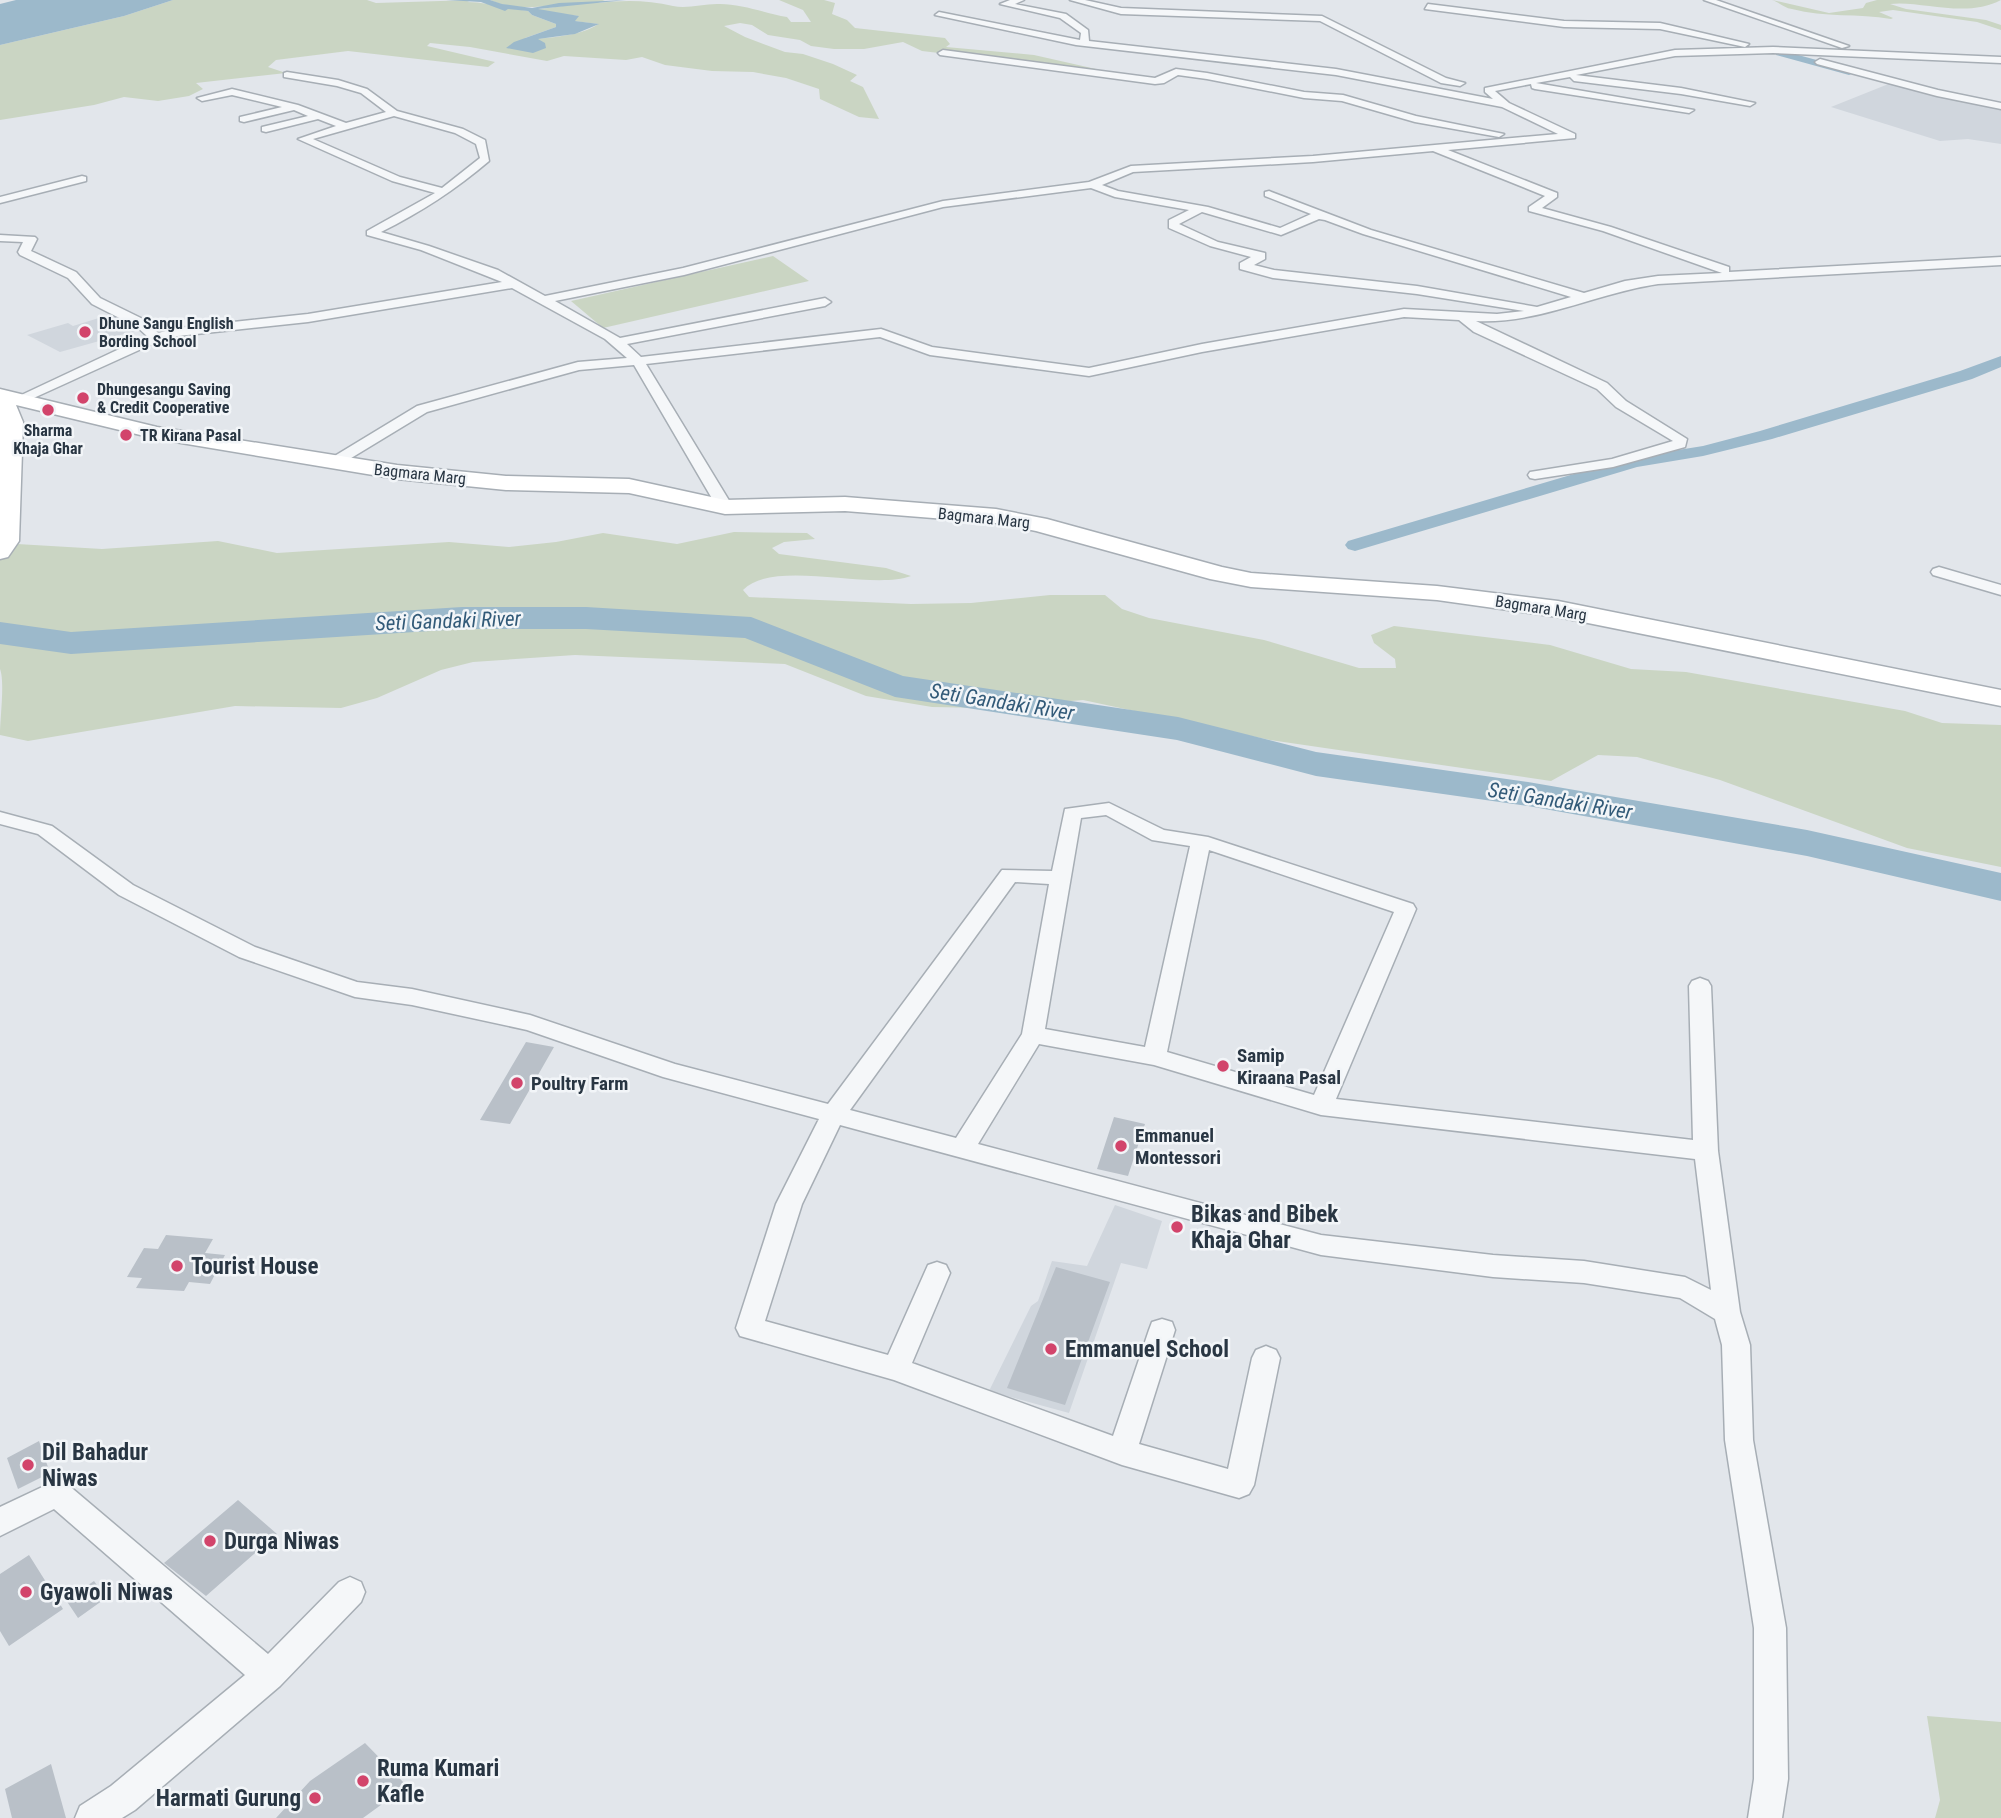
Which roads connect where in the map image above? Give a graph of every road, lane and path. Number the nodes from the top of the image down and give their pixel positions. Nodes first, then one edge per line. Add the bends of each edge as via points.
1 (1020, 0) edge
2 (1074, 0) edge
3 (1708, 0) edge
4 (1428, 7) dead end
5 (939, 15) dead end
6 (1084, 43) junction
7 (1777, 50) junction
8 (943, 53) dead end
9 (1881, 57) junction
10 (2001, 60) edge
11 (287, 75) dead end
12 (1562, 76) junction
13 (228, 81) dead end
14 (1520, 83) junction
15 (1500, 87) junction
16 (232, 92) junction
17 (202, 98) dead end
18 (260, 99) junction
19 (1750, 103) dead end
20 (1506, 104) junction
21 (234, 106) dead end
22 (2001, 106) edge
23 (295, 107) junction
24 (1689, 110) dead end
25 (394, 113) junction
26 (319, 116) junction
27 (244, 119) dead end
28 (344, 126) junction
29 (266, 129) dead end
30 (1515, 138) junction
31 (1434, 148) junction
32 (82, 179) dead end
33 (1092, 185) junction
34 (444, 192) junction
35 (1269, 194) dead end
36 (0, 200) edge
37 (1200, 209) junction
38 (1329, 218) junction
39 (0, 239) edge
40 (2001, 261) edge
41 (1740, 276) junction
42 (514, 284) junction
43 (1587, 298) junction
44 (543, 299) junction
45 (825, 302) dead end
46 (1539, 311) junction
47 (1464, 318) junction
48 (154, 338) junction
49 (617, 342) junction
50 (638, 361) junction
51 (8, 396) edge
52 (6, 424) edge
53 (333, 463) junction
54 (4, 466) edge
55 (1535, 475) dead end
56 (725, 507) junction
57 (0, 552) edge
58 (1939, 572) dead end
59 (2001, 590) edge
60 (2001, 698) edge
61 (0, 818) edge
62 (1201, 841) junction
63 (1060, 878) junction
64 (1700, 986) dead end
65 (1033, 1034) junction
66 (1154, 1057) junction
67 (1321, 1105) junction
68 (833, 1115) junction
69 (961, 1150) junction
70 (1706, 1151) junction
71 (937, 1273) dead end
72 (1727, 1312) junction
73 (1162, 1330) dead end
74 (1266, 1358) dead end
75 (897, 1369) junction
76 (1122, 1452) junction
77 (0, 1522) edge
78 (350, 1592) dead end
79 (269, 1675) junction
80 (92, 1818) edge
81 (1765, 1818) edge

1 - 6 street via 1004,4 1063,16 1085,32
2 - 15 street via 1121,11 1322,19 1444,81
3 - 9 street
4 - 7 street via 1564,24 1660,26
5 - 6 street
6 - 20 street via 1283,64
7 - 9 street
7 - 12 street via 1675,53
7 - 22 street via 1874,78
8 - 30 street via 1155,81 1176,72 1207,76 1343,98 1415,119
9 - 10 street
11 - 25 street via 364,91
12 - 14 street
12 - 19 street
13 - 16 street
14 - 15 street
14 - 24 street
15 - 20 street via 1488,90
16 - 17 street
16 - 18 street
18 - 21 street
18 - 23 street
20 - 30 street via 1572,136
23 - 26 street
23 - 27 street
25 - 28 street
25 - 34 street via 481,142 485,159
26 - 28 street
26 - 29 street
28 - 34 street via 303,139 396,179
30 - 31 street
31 - 33 street via 1131,169
31 - 41 street via 1553,195 1533,209 1607,229
32 - 36 street
33 - 37 street via 1115,194
33 - 44 street via 943,204 684,271
34 - 42 street via 371,233 460,260
35 - 38 street
37 - 38 street via 1281,232 1318,215
37 - 46 street via 1173,226 1228,249 1261,256 1244,266 1248,269
38 - 43 street
39 - 48 street via 31,239 24,252 72,275 96,301 142,324
40 - 41 street
41 - 43 street via 1625,285
42 - 44 street
42 - 48 street
43 - 46 street
44 - 49 street
45 - 49 street
46 - 47 street
47 - 50 street via 1404,313 1089,372 930,351 881,333
47 - 55 street via 1602,386 1621,404 1680,439 1680,444 1613,463
48 - 51 street
49 - 50 street
50 - 53 street via 578,366 422,409
50 - 56 street
51 - 52 main road
51 - 53 main road, Bagmara Marg via 157,433
52 - 54 main road
53 - 56 main road, Bagmara Marg via 506,483 629,486
54 - 57 main road via 7,541
56 - 60 main road, Bagmara Marg via 845,504 996,516 1251,580 1437,593 1558,609
58 - 59 street
61 - 68 street via 45,830 126,890 247,953 355,989 530,1023 671,1071
62 - 63 street via 1159,835 1109,809 1072,813
62 - 66 street
62 - 67 street via 1406,909
63 - 65 street
63 - 68 street via 1009,874
64 - 70 street
65 - 66 street
65 - 69 street
66 - 67 street
67 - 70 street
68 - 69 street
68 - 75 street via 789,1203 749,1328
69 - 72 street via 1321,1245 1685,1287
70 - 72 street
71 - 75 street
72 - 81 street via 1736,1345 1739,1440 1770,1628 1771,1779
73 - 76 street
74 - 76 street via 1239,1485
75 - 76 street
77 - 79 street via 57,1493
78 - 79 street
79 - 80 street via 123,1798

